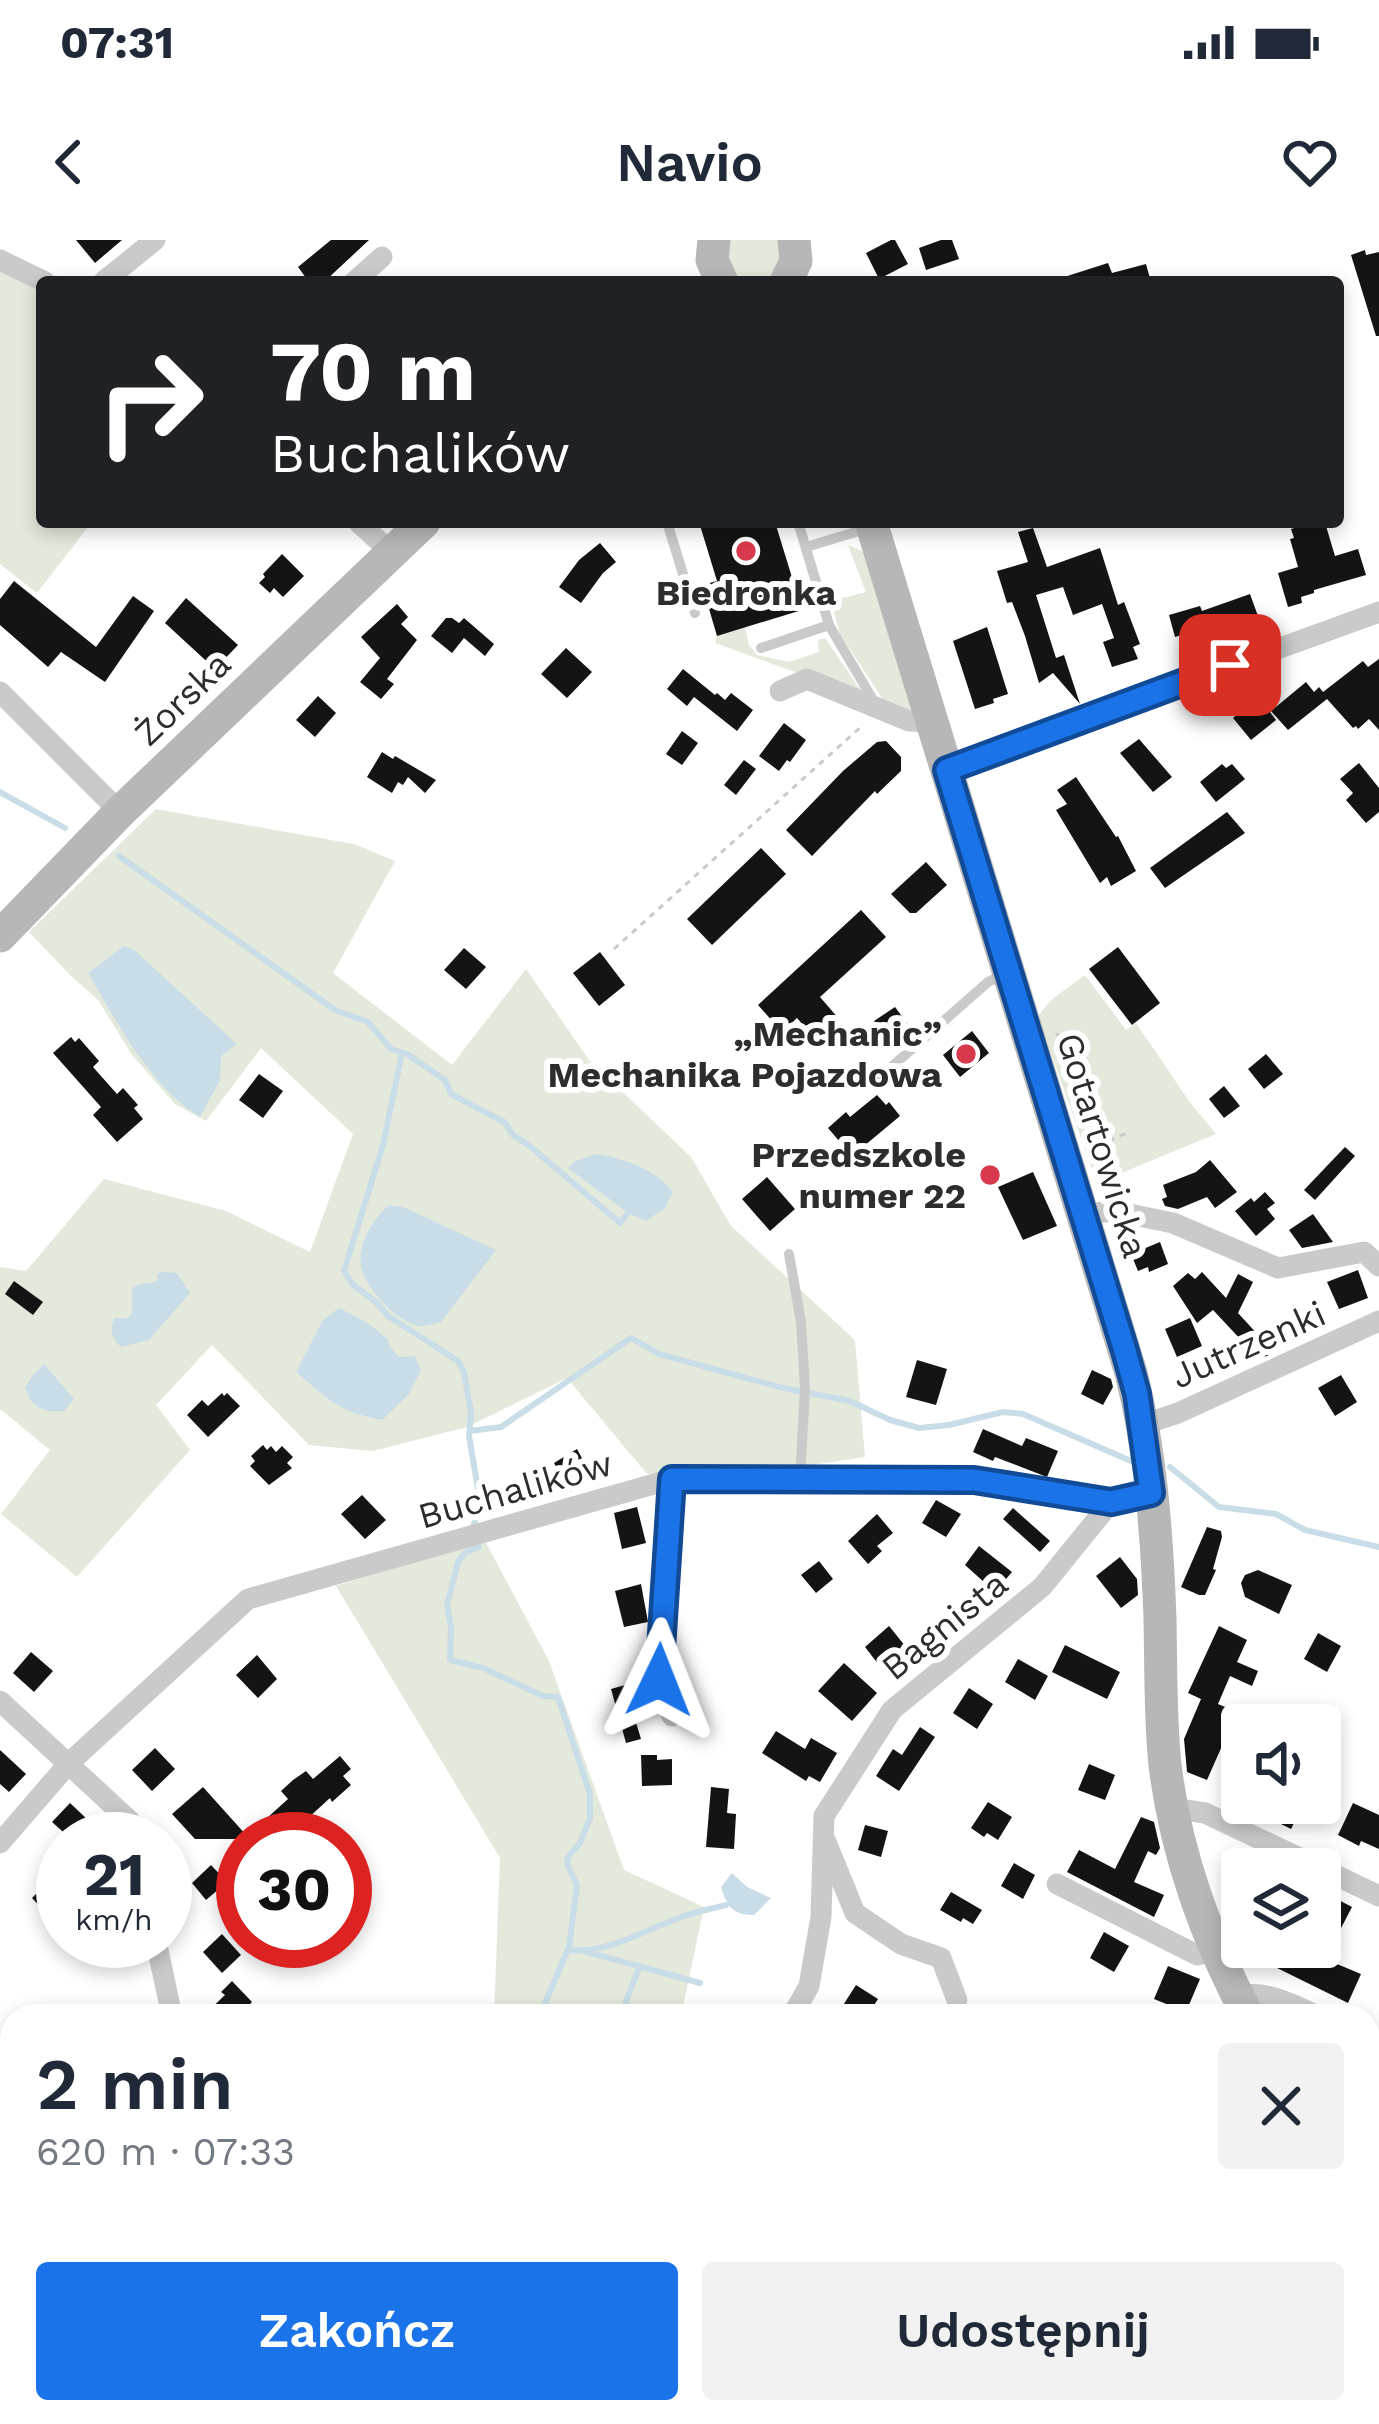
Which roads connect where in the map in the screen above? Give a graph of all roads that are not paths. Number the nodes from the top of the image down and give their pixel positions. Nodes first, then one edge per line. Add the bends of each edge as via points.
1 (155, 240) edge
2 (794, 240) edge
3 (819, 240) edge
4 (382, 257) dead end
5 (0, 260) edge
6 (111, 276) edge
7 (361, 276) edge
8 (789, 276) edge
9 (813, 276) edge
10 (36, 278) edge
11 (365, 528) edge
12 (417, 528) edge
13 (669, 528) edge
14 (800, 528) edge
15 (863, 528) edge
16 (873, 528) edge
17 (806, 548) junction
18 (391, 551) junction
19 (1379, 612) edge
20 (695, 613) dead end
21 (829, 625) junction
22 (761, 648) dead end
23 (780, 691) dead end
24 (0, 692) edge
25 (879, 710) junction
26 (932, 722) junction
27 (947, 770) junction
28 (120, 812) junction
29 (0, 936) edge
30 (1009, 972) junction
31 (880, 1077) dead end
32 (1084, 1214) junction
33 (789, 1254) dead end
34 (1379, 1266) edge
35 (1379, 1321) edge
36 (1142, 1424) junction
37 (672, 1479) junction
38 (800, 1480) junction
39 (1151, 1493) junction
40 (1111, 1502) junction
41 (0, 1702) edge
42 (672, 1716) dead end
43 (68, 1762) junction
44 (1172, 1808) junction
45 (121, 1812) edge
46 (824, 1836) junction
47 (0, 1843) edge
48 (1057, 1884) dead end
49 (1379, 1896) edge
50 (1216, 1950) junction
51 (162, 1968) edge
52 (957, 2000) dead end
53 (169, 2004) edge
54 (798, 2004) edge
55 (1242, 2004) edge
56 (1245, 2004) edge
57 (1290, 2004) edge

1 - 6 street
2 - 8 street
3 - 9 street
4 - 7 street
5 - 10 street
11 - 18 street
12 - 18 street, Żorska
13 - 20 lane
14 - 17 lane
15 - 17 lane
16 - 26 street, Gotartowicka
17 - 21 lane
18 - 28 street, Żorska
19 - 27 street
21 - 22 lane
21 - 25 lane
23 - 25 street via 807,679
24 - 28 street
25 - 26 street
26 - 27 street, Gotartowicka
27 - 30 street, Gotartowicka
28 - 29 street, Żorska
30 - 31 lane
30 - 32 street, Gotartowicka
32 - 34 street via 1115,1211 1173,1223 1278,1268 1364,1252
32 - 36 street, Gotartowicka
33 - 38 lane via 801,1322
35 - 36 street, Jutrzenki
36 - 39 street, Gotartowicka
37 - 38 street, Buchalików
37 - 42 street via 659,1680
37 - 43 street, Buchalików via 248,1599
38 - 40 street, Buchalików via 974,1480
39 - 40 street, Buchalików
39 - 44 street, Gotartowicka
40 - 46 street, Bagnista via 1042,1587 892,1710 824,1816
41 - 43 street
43 - 45 street
43 - 47 street, Buchalików
44 - 49 street via 1205,1814
44 - 50 street, Gotartowicka
46 - 52 street via 855,1912 901,1944 941,1958
46 - 54 street, Bagnista via 821,1917
48 - 50 street via 1197,1955
50 - 55 street, Gotartowicka
51 - 53 street
56 - 57 street, Gotartowicka via 1256,1994

